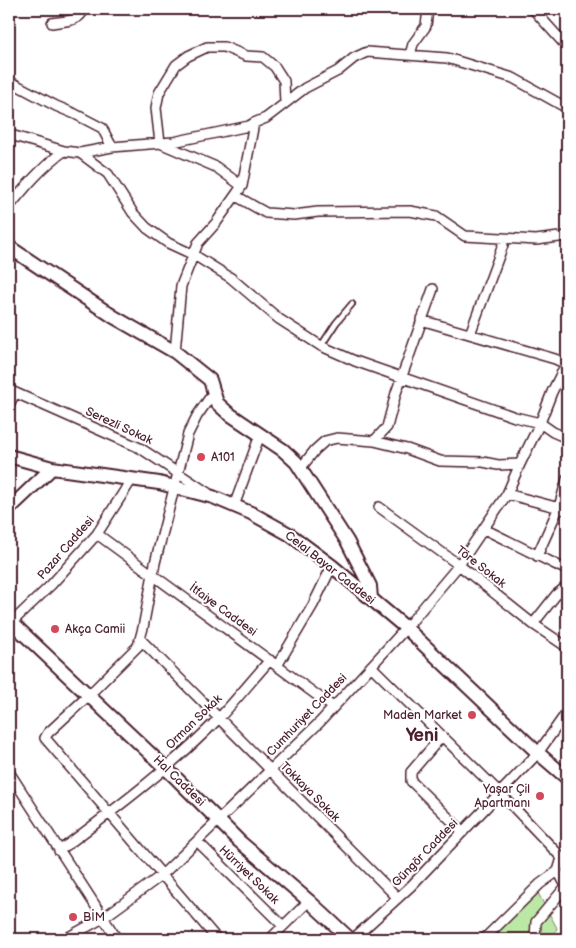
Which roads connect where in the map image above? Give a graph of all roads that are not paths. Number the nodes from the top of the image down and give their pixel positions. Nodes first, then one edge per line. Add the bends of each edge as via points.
1 (84, 9) edge
2 (428, 9) edge
3 (536, 10) edge
4 (52, 23) dead end
5 (567, 47) edge
6 (410, 55) junction
7 (9, 80) edge
8 (285, 103) junction
9 (567, 108) edge
10 (254, 123) junction
11 (9, 136) edge
12 (160, 143) junction
13 (112, 147) junction
14 (64, 151) junction
15 (80, 153) junction
16 (242, 186) junction
17 (236, 196) junction
18 (9, 207) edge
19 (567, 236) edge
20 (502, 238) junction
21 (9, 247) edge
22 (194, 255) junction
23 (433, 289) dead end
24 (352, 304) dead end
25 (421, 320) junction
26 (470, 334) junction
27 (322, 346) junction
28 (175, 352) junction
29 (567, 363) edge
30 (402, 377) junction
31 (12, 391) edge
32 (213, 393) junction
33 (9, 405) edge
34 (540, 423) junction
35 (260, 435) junction
36 (567, 438) edge
37 (374, 441) junction
38 (9, 456) edge
39 (520, 464) junction
40 (52, 468) junction
41 (300, 469) junction
42 (179, 472) junction
43 (567, 478) edge
44 (132, 479) junction
45 (175, 487) junction
46 (507, 494) junction
47 (213, 497) junction
48 (234, 506) junction
49 (380, 507) dead end
50 (9, 508) edge
51 (563, 508) edge
52 (484, 529) junction
53 (97, 534) junction
54 (537, 556) junction
55 (459, 564) junction
56 (332, 566) junction
57 (567, 570) edge
58 (153, 574) junction
59 (567, 586) edge
60 (371, 599) junction
61 (10, 623) edge
62 (533, 624) junction
63 (406, 628) junction
64 (140, 639) junction
65 (567, 647) edge
66 (274, 663) junction
67 (371, 666) junction
68 (89, 695) junction
69 (333, 707) junction
70 (567, 712) edge
71 (219, 718) junction
72 (442, 736) junction
73 (538, 753) junction
74 (166, 767) junction
75 (271, 770) junction
76 (9, 772) edge
77 (567, 778) edge
78 (500, 794) junction
79 (110, 813) junction
80 (219, 821) junction
81 (463, 832) junction
82 (197, 842) junction
83 (59, 851) junction
84 (558, 871) junction
85 (162, 875) junction
86 (567, 885) edge
87 (398, 898) junction
88 (309, 901) junction
89 (103, 918) junction
90 (283, 926) junction
91 (65, 939) edge
92 (117, 939) edge
93 (217, 939) edge
94 (270, 939) edge
95 (350, 939) edge
96 (354, 939) edge
97 (484, 939) edge
98 (535, 939) edge

1 - 4 street via 76,19
2 - 6 street via 426,26 413,44
3 - 5 street
6 - 8 street via 367,52 304,88
6 - 9 street via 447,58 513,78
7 - 13 street via 102,128
8 - 10 street
8 - 12 street via 284,81 263,57 246,56 224,47 207,47 176,65 159,93 156,108
10 - 12 street
10 - 16 street
11 - 14 street
12 - 13 street
12 - 16 street via 216,167
13 - 15 street
14 - 15 street
14 - 18 street via 33,178
15 - 22 street via 108,174 133,213 147,228 168,243
16 - 17 street
17 - 20 street via 266,213 294,215 373,210 419,213 436,216 465,236
17 - 22 street via 198,243
19 - 20 street via 536,240
20 - 26 street via 503,246
21 - 28 street via 114,317
22 - 27 street via 231,278 279,319
22 - 28 street via 182,286
23 - 25 street
24 - 27 lane
25 - 26 street
25 - 30 street
26 - 29 street
27 - 30 street
28 - 32 street via 210,380
29 - 34 street, Cumhuriyet Caddesi
30 - 34 street
30 - 37 street via 386,426
31 - 33 street
31 - 42 street, Serezli Sokak via 140,448
32 - 35 street via 228,413
32 - 42 street via 188,434
34 - 36 street
34 - 39 street, Cumhuriyet Caddesi
35 - 41 street via 283,450
35 - 48 street
37 - 39 street via 440,461
37 - 41 street via 337,438 325,441
38 - 40 street, Celal Bayar Caddesi
39 - 46 street, Cumhuriyet Caddesi
40 - 44 street, Celal Bayar Caddesi
40 - 50 street
41 - 60 street via 348,541 370,586
42 - 45 street
42 - 47 street, Serezli Sokak
43 - 51 street
44 - 45 street, Celal Bayar Caddesi
44 - 53 street, Pazar Caddesi
45 - 47 street, Celal Bayar Caddesi
45 - 58 street
46 - 51 street
46 - 52 street, Cumhuriyet Caddesi
47 - 48 street, Celal Bayar Caddesi
48 - 56 street, Celal Bayar Caddesi via 289,534
49 - 55 street, Töre Sokak
51 - 54 street
52 - 54 street
52 - 55 street, Cumhuriyet Caddesi
53 - 58 street, İtfaiye Caddesi
53 - 61 street, Pazar Caddesi via 52,584
54 - 57 street
55 - 62 street, Töre Sokak
55 - 63 street, Cumhuriyet Caddesi
56 - 60 street, Celal Bayar Caddesi
56 - 66 street, Orman Sokak via 313,605
58 - 64 street
58 - 66 street, İtfaiye Caddesi
59 - 62 street via 556,594
60 - 63 street, Celal Bayar Caddesi
61 - 68 street, Hal Caddesi
62 - 65 street, Töre Sokak
63 - 67 street, Cumhuriyet Caddesi
63 - 73 street, Celal Bayar Caddesi
64 - 68 street via 138,646
64 - 71 street, Tokkaya Sokak
66 - 69 street, İtfaiye Caddesi
66 - 71 street, Orman Sokak
67 - 69 street, Cumhuriyet Caddesi
67 - 72 street
68 - 74 street, Hal Caddesi
68 - 79 street via 45,738
69 - 75 street, Cumhuriyet Caddesi
70 - 73 street, Güngör Caddesi
71 - 74 street, Orman Sokak
71 - 75 street, Tokkaya Sokak
72 - 78 street
72 - 81 street via 411,772 411,781
73 - 77 street, Celal Bayar Caddesi
73 - 78 street, Güngör Caddesi
74 - 79 street, Orman Sokak
74 - 80 street, Hal Caddesi
75 - 80 street, Cumhuriyet Caddesi
75 - 87 street, Tokkaya Sokak
76 - 83 street
78 - 81 street, Güngör Caddesi
78 - 84 street via 562,858
79 - 83 street, Orman Sokak
79 - 85 street
80 - 82 street, Cumhuriyet Caddesi
80 - 88 street, Hal Caddesi
81 - 87 street, Güngör Caddesi
82 - 85 street, Cumhuriyet Caddesi
82 - 90 street, Hürriyet Sokak
83 - 89 street
84 - 86 street
84 - 97 street via 540,884
85 - 89 street, Cumhuriyet Caddesi
85 - 93 street
86 - 98 street via 536,922
87 - 96 street, Güngör Caddesi
88 - 90 street
88 - 95 street, Hal Caddesi
89 - 91 street, Cumhuriyet Caddesi
89 - 92 street
90 - 94 street

